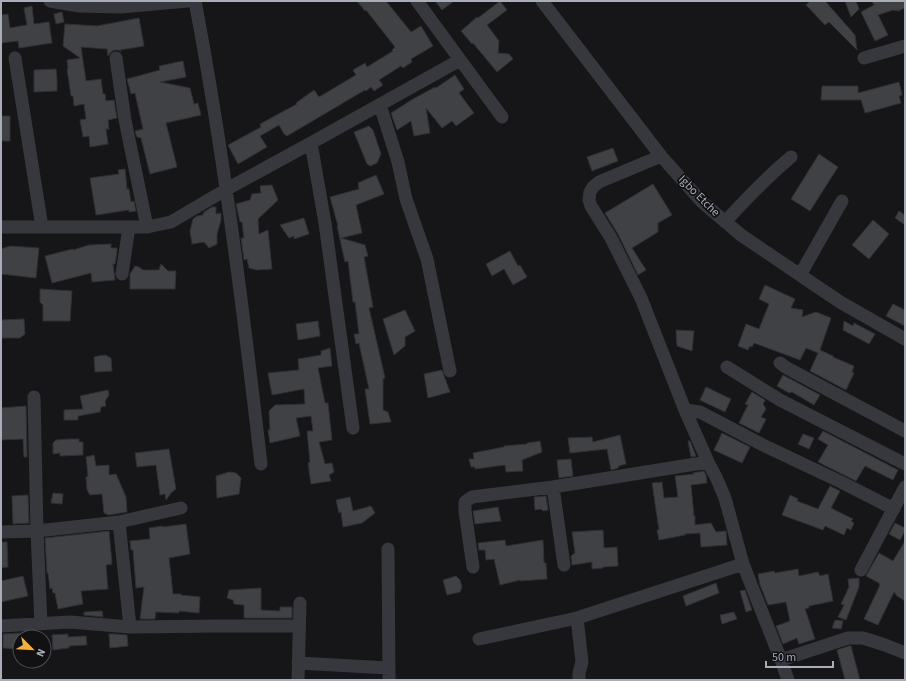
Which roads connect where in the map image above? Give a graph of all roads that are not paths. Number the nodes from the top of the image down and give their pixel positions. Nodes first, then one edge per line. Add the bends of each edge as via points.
1 (50, 1) edge
2 (188, 1) edge
3 (195, 1) edge
4 (416, 1) edge
5 (542, 1) edge
6 (170, 2) edge
7 (905, 46) edge
8 (15, 58) dead end
9 (116, 58) dead end
10 (864, 58) dead end
11 (460, 60) junction
12 (380, 105) junction
13 (502, 118) dead end
14 (311, 143) junction
15 (661, 156) junction
16 (791, 157) dead end
17 (227, 189) junction
18 (842, 201) dead end
19 (725, 222) junction
20 (3, 226) dead end
21 (42, 227) junction
22 (128, 227) junction
23 (147, 227) junction
24 (122, 274) dead end
25 (800, 276) junction
26 (905, 339) edge
27 (780, 363) dead end
28 (727, 367) dead end
29 (450, 371) dead end
30 (34, 397) dead end
31 (685, 410) junction
32 (353, 428) dead end
33 (905, 432) edge
34 (708, 462) junction
35 (261, 464) dead end
36 (905, 464) edge
37 (553, 486) junction
38 (905, 487) edge
39 (181, 508) dead end
40 (894, 509) junction
41 (119, 522) junction
42 (37, 531) junction
43 (1, 532) edge
44 (388, 550) dead end
45 (564, 564) dead end
46 (743, 564) junction
47 (473, 567) dead end
48 (861, 570) dead end
49 (300, 603) dead end
50 (577, 618) junction
51 (41, 624) junction
52 (1, 626) edge
53 (299, 626) junction
54 (130, 627) junction
55 (479, 639) dead end
56 (905, 653) edge
57 (781, 660) junction
58 (298, 663) junction
59 (389, 674) edge
60 (298, 680) edge
61 (579, 680) edge
62 (788, 680) edge

1 - 6 street via 79,6
2 - 6 street
3 - 17 street
4 - 11 street
5 - 15 street, Igbo Etche
7 - 10 street
8 - 21 street
9 - 23 street via 125,120
11 - 12 street
11 - 13 street
12 - 14 street
12 - 29 street via 398,162 406,199 427,259
14 - 17 street
14 - 32 street via 325,223
15 - 19 street, Igbo Etche via 702,202
15 - 31 street via 599,182 590,192 589,200 641,298
16 - 19 street
17 - 23 street via 171,222
17 - 35 street
18 - 25 street
19 - 25 street, Igbo Etche
20 - 21 street
21 - 22 street
22 - 23 street
22 - 24 street
25 - 26 street, Igbo Etche
27 - 33 street
28 - 36 street via 780,400
30 - 42 street
31 - 34 street
31 - 40 street via 700,412
34 - 37 street
34 - 46 street via 725,498
37 - 45 street
37 - 47 street via 472,497 465,502
38 - 40 street
39 - 41 street
40 - 48 street
41 - 42 street
41 - 54 street
42 - 43 street
42 - 51 street
44 - 59 street
46 - 50 street
46 - 57 street
49 - 53 street
50 - 55 street
50 - 61 street via 582,662
51 - 52 street
51 - 54 street via 70,622
53 - 54 street
53 - 58 street
56 - 57 street via 863,638 848,638
57 - 62 street
58 - 59 street
58 - 60 street

